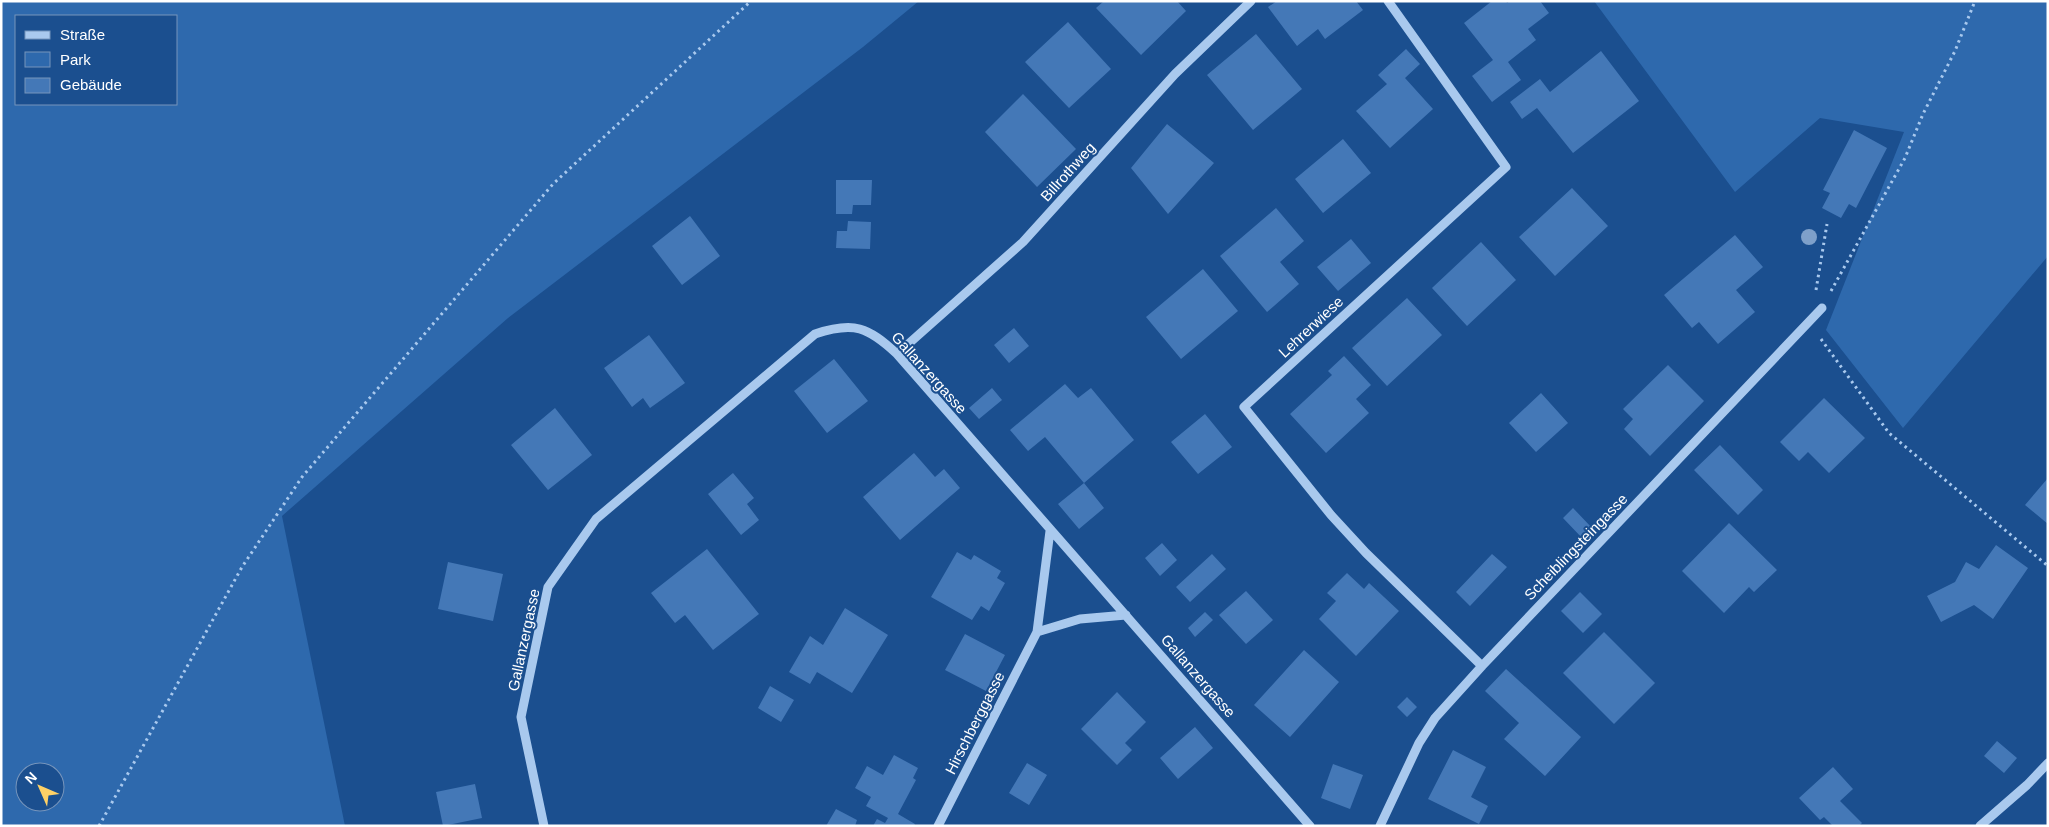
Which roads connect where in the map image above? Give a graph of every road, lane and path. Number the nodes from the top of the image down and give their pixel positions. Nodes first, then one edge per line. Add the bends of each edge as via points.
1 (751, 1) edge
2 (1251, 1) edge
3 (1388, 1) edge
4 (1975, 1) edge
5 (1827, 224) dead end
6 (1822, 308) joint
7 (1808, 322) junction
8 (897, 354) junction
9 (1050, 531) junction
10 (2048, 566) edge
11 (1126, 615) junction
12 (1037, 632) junction
13 (1482, 666) junction
14 (2048, 763) edge
15 (99, 826) edge
16 (544, 826) edge
17 (938, 826) edge
18 (1310, 826) edge
19 (1380, 826) edge
20 (1980, 826) edge

1 - 15 path via 552,184 302,477 242,567
2 - 8 street, Billrothweg via 1175,74 1023,242
3 - 13 street, Lehrerwiese via 1506,166 1244,407 1331,515
4 - 6 path via 1905,158
5 - 7 path via 1821,271
6 - 7 street, Scheiblingsteingasse
7 - 10 path via 1889,433
7 - 13 street, Scheiblingsteingasse
8 - 9 street, Gallanzergasse
8 - 16 street, Gallanzergasse via 870,331 852,326 835,327 815,334 596,519 548,588 521,717
9 - 11 street, Gallanzergasse
9 - 12 street, Hirschberggasse
11 - 12 street via 1080,619
11 - 18 street, Gallanzergasse
12 - 17 street, Hirschberggasse
13 - 19 street, Scheiblingsteingasse via 1418,743
14 - 20 street

